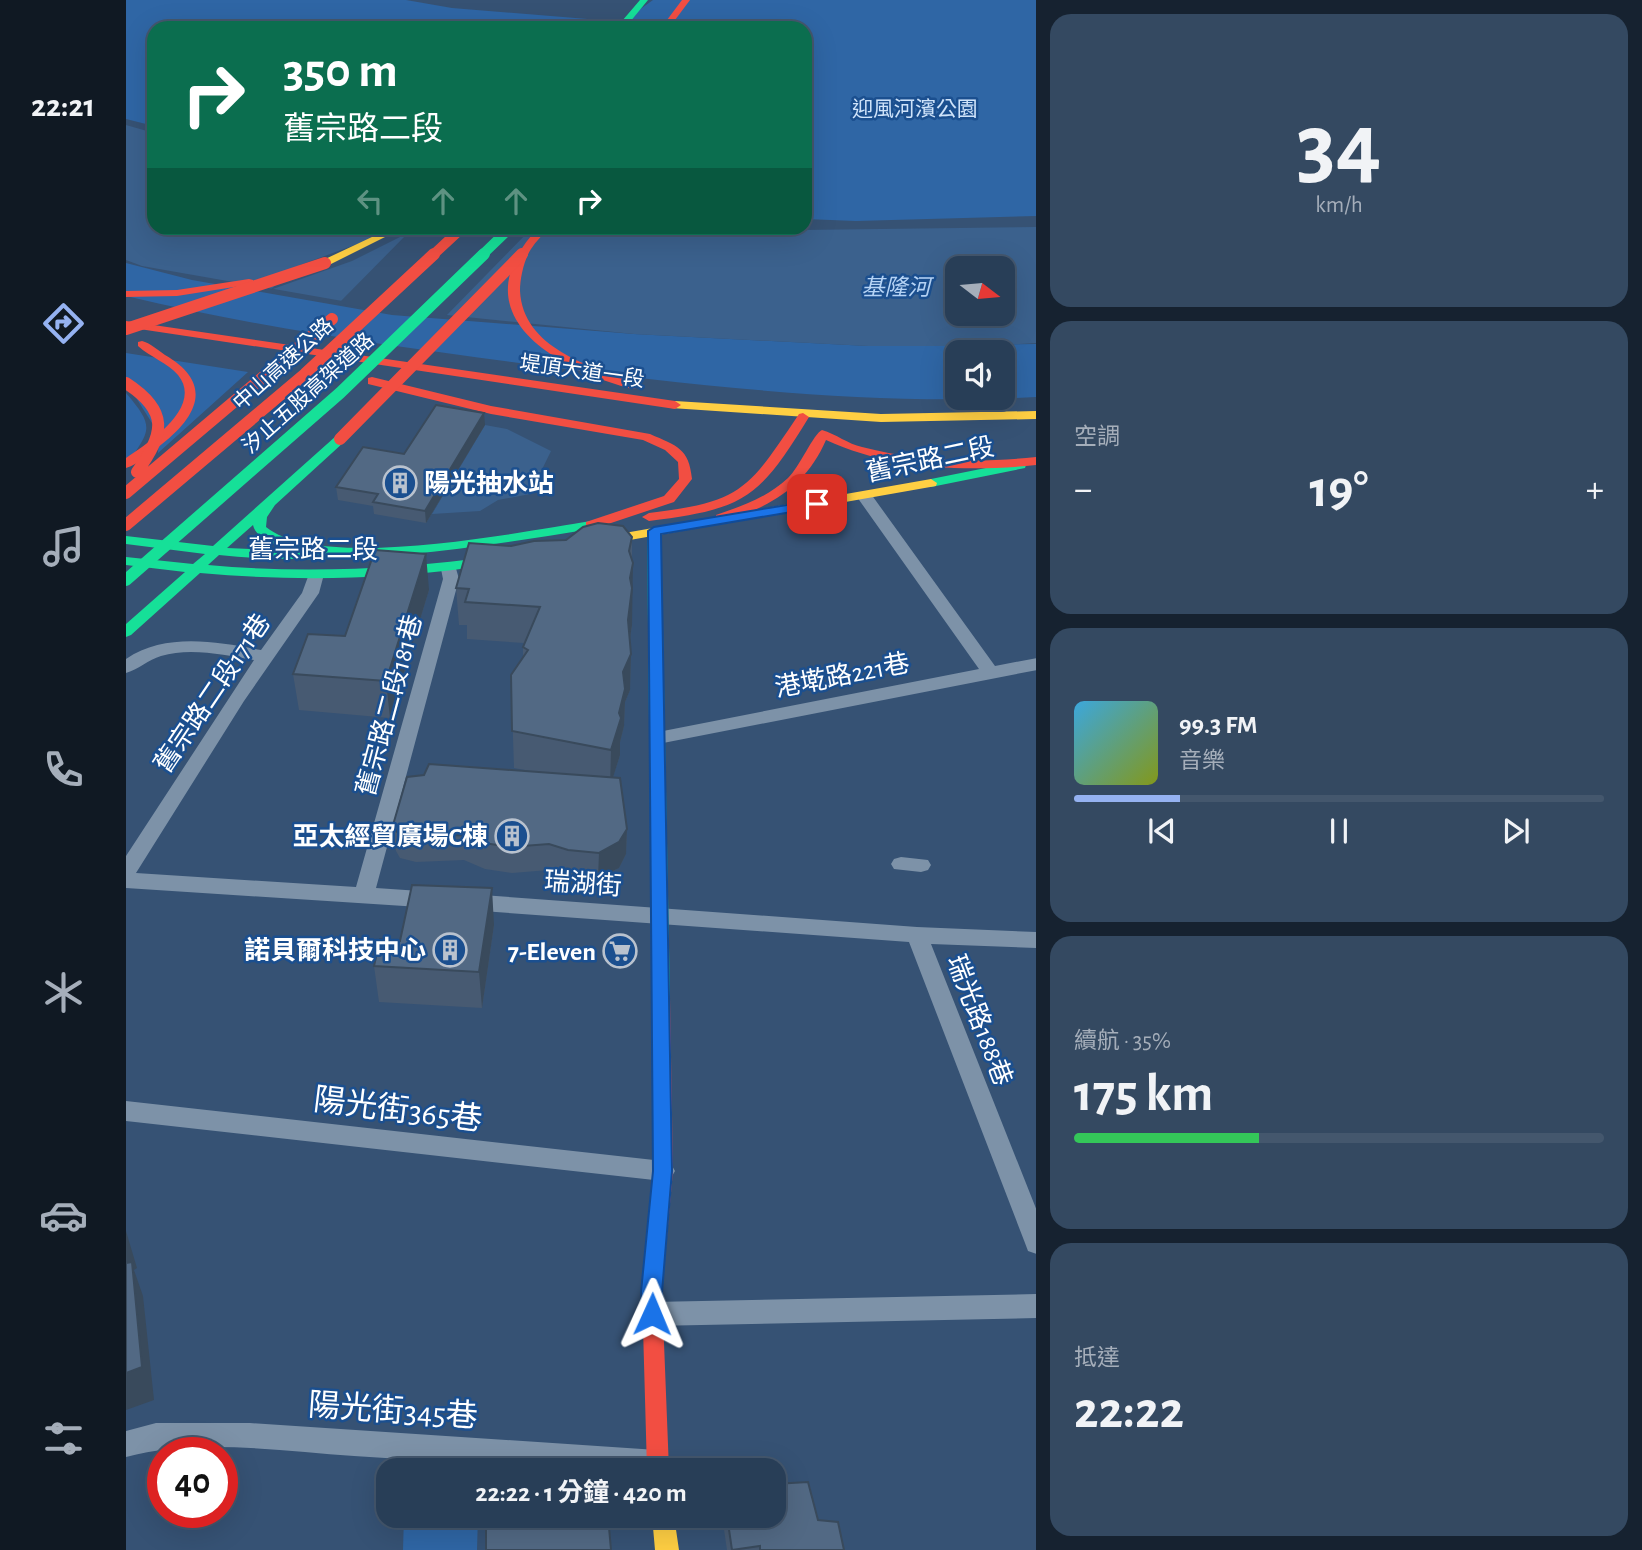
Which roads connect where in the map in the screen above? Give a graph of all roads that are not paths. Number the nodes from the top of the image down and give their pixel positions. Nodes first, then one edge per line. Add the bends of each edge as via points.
1 (686, 0) edge
2 (704, 0) edge
3 (650, 9) edge
4 (632, 21) edge
5 (670, 21) edge
6 (688, 21) edge
7 (383, 235) edge
8 (454, 235) edge
9 (481, 235) edge
10 (503, 235) edge
11 (537, 235) edge
12 (523, 253) junction
13 (325, 262) junction
14 (126, 294) edge
15 (347, 305) dead end
16 (126, 324) edge
17 (126, 329) edge
18 (134, 343) edge
19 (183, 350) dead end
20 (251, 361) dead end
21 (340, 375) junction
22 (126, 383) edge
23 (1036, 403) edge
24 (1036, 415) edge
25 (803, 417) junction
26 (636, 419) dead end
27 (771, 432) dead end
28 (793, 433) junction
29 (822, 434) junction
30 (868, 436) dead end
31 (1036, 461) edge
32 (1036, 461) edge
33 (126, 464) edge
34 (126, 484) edge
35 (126, 493) edge
36 (865, 497) junction
37 (272, 499) junction
38 (721, 519) junction
39 (126, 525) edge
40 (591, 525) junction
41 (156, 529) dead end
42 (654, 531) junction
43 (126, 540) edge
44 (575, 546) edge
45 (215, 551) junction
46 (366, 552) junction
47 (126, 555) edge
48 (509, 558) edge
49 (126, 561) edge
50 (449, 569) junction
51 (193, 571) junction
52 (316, 578) junction
53 (126, 580) edge
54 (126, 632) edge
55 (268, 657) junction
56 (1036, 664) edge
57 (126, 667) edge
58 (991, 673) junction
59 (658, 738) junction
60 (126, 872) edge
61 (126, 880) edge
62 (364, 895) junction
63 (661, 917) junction
64 (917, 935) junction
65 (1036, 940) edge
66 (126, 1111) edge
67 (663, 1171) junction
68 (1036, 1240) edge
69 (1036, 1306) edge
70 (652, 1314) junction
71 (126, 1444) edge
72 (548, 1458) edge
73 (657, 1458) edge
74 (664, 1528) edge
75 (667, 1550) edge

1 - 5 main road
2 - 6 main road
3 - 4 main road
7 - 13 main road
8 - 39 main road, 中山高速公路, bridge via 304,374
9 - 21 main road, 中山高速公路
10 - 53 main road, 汐止五股高架道路, bridge via 341,393
11 - 12 main road
12 - 23 main road via 513,306 527,332 546,348 604,377 706,397 869,407
12 - 37 main road, bridge via 340,439
13 - 14 main road, bridge via 219,288
13 - 17 main road, bridge
15 - 35 main road, 汐止五股高架道路, bridge
16 - 25 main road, 堤頂大道一段 via 622,399
18 - 19 main road
18 - 33 main road via 185,376 191,400 172,430
20 - 21 main road, 堤頂大道一段
21 - 26 main road, 堤頂大道一段
21 - 40 main road via 491,410 646,437 668,445 685,461 687,481 669,499
22 - 34 main road, bridge via 144,391 160,415 160,437
24 - 25 main road, 堤頂大道一段 via 928,420
25 - 28 main road
27 - 28 main road
28 - 29 main road
28 - 40 main road via 760,482 744,494 687,512
29 - 30 main road
29 - 31 main road via 857,450 946,465
29 - 38 main road via 810,465 785,490
32 - 36 main road, 舊宗路二段
36 - 38 main road, 舊宗路二段
36 - 58 street
37 - 45 main road
37 - 46 main road via 259,528 272,538
38 - 42 main road, 舊宗路二段
40 - 46 main road, 舊宗路二段 via 467,545
41 - 47 main road
42 - 44 main road, 舊宗路二段
42 - 59 main road
43 - 45 main road, 舊宗路二段
45 - 46 main road, 舊宗路二段
45 - 51 main road
48 - 50 main road, 舊宗路二段
49 - 51 main road, 舊宗路二段
50 - 52 main road, 舊宗路二段
50 - 62 street, 舊宗路二段181巷 via 451,579
51 - 52 main road, 舊宗路二段
51 - 54 main road
52 - 55 street, 舊宗路二段171巷
55 - 57 street via 170,646 137,657
55 - 60 street, 舊宗路二段171巷
56 - 58 street, 港墘路221巷
58 - 59 street, 港墘路221巷
59 - 63 main road
61 - 62 street, 瑞湖街
62 - 63 street, 瑞湖街
63 - 64 street, 瑞湖街
63 - 67 main road
64 - 65 street, 瑞湖街
64 - 68 street, 瑞光路188巷
66 - 67 street, 陽光街365巷
67 - 70 main road
69 - 70 street
70 - 73 main road
71 - 72 street, 陽光街345巷 via 156,1436 250,1436
74 - 75 main road

